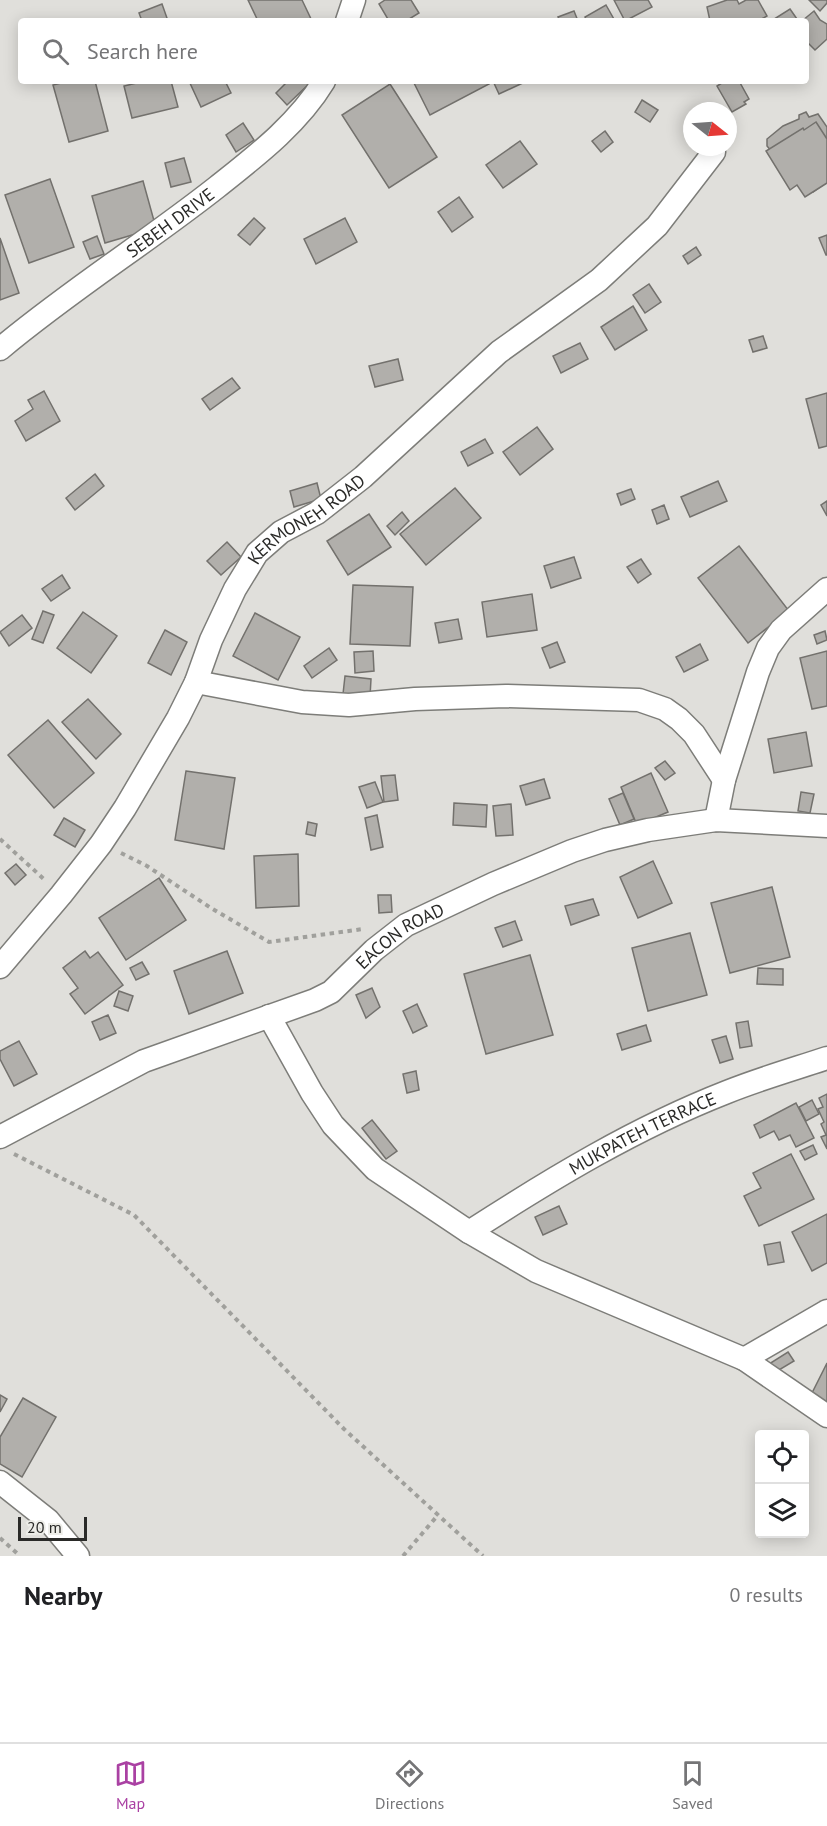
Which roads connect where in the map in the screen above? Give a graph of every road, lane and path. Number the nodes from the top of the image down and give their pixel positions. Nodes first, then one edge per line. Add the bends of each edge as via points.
1 (354, 0) edge
2 (348, 18) edge
3 (322, 84) edge
4 (711, 156) edge
5 (0, 349) edge
6 (827, 589) edge
7 (196, 682) junction
8 (724, 780) junction
9 (716, 820) junction
10 (827, 826) edge
11 (0, 839) edge
12 (101, 844) junction
13 (61, 895) junction
14 (406, 926) junction
15 (0, 967) edge
16 (269, 1016) junction
17 (827, 1058) edge
18 (5, 1144) edge
19 (469, 1232) junction
20 (827, 1311) edge
21 (744, 1359) junction
22 (827, 1416) edge
23 (0, 1482) edge
24 (438, 1515) junction
25 (0, 1538) edge
26 (20, 1556) edge
27 (78, 1556) edge
28 (403, 1556) edge
29 (483, 1556) edge

1 - 2 street
3 - 5 street, SEBEH DRIVE via 287,127 249,161
4 - 7 street, KERMONEH ROAD via 657,226 599,280 499,352 363,477 317,513 281,532 257,553 235,589
6 - 8 street via 781,630 768,648
7 - 8 street via 302,702 349,705 506,696 639,700 665,709 679,719 694,734
7 - 12 street, KERMONEH ROAD
8 - 9 street
9 - 10 street, EACON ROAD
9 - 14 street, EACON ROAD via 648,830 572,851
11 - 13 path
12 - 13 street, KERMONEH ROAD
12 - 14 path via 147,866 269,942
13 - 15 street, KERMONEH ROAD
14 - 16 street, EACON ROAD via 374,950 331,992
16 - 18 street, EACON ROAD via 144,1061
16 - 19 street via 333,1125 375,1169
17 - 19 street, MUKPATEH TERRACE via 727,1092 638,1132 554,1178
18 - 24 path via 134,1215 344,1429
19 - 21 street via 536,1271
20 - 21 street
21 - 22 street
23 - 27 street via 48,1520
24 - 28 path
24 - 29 path
25 - 26 path

